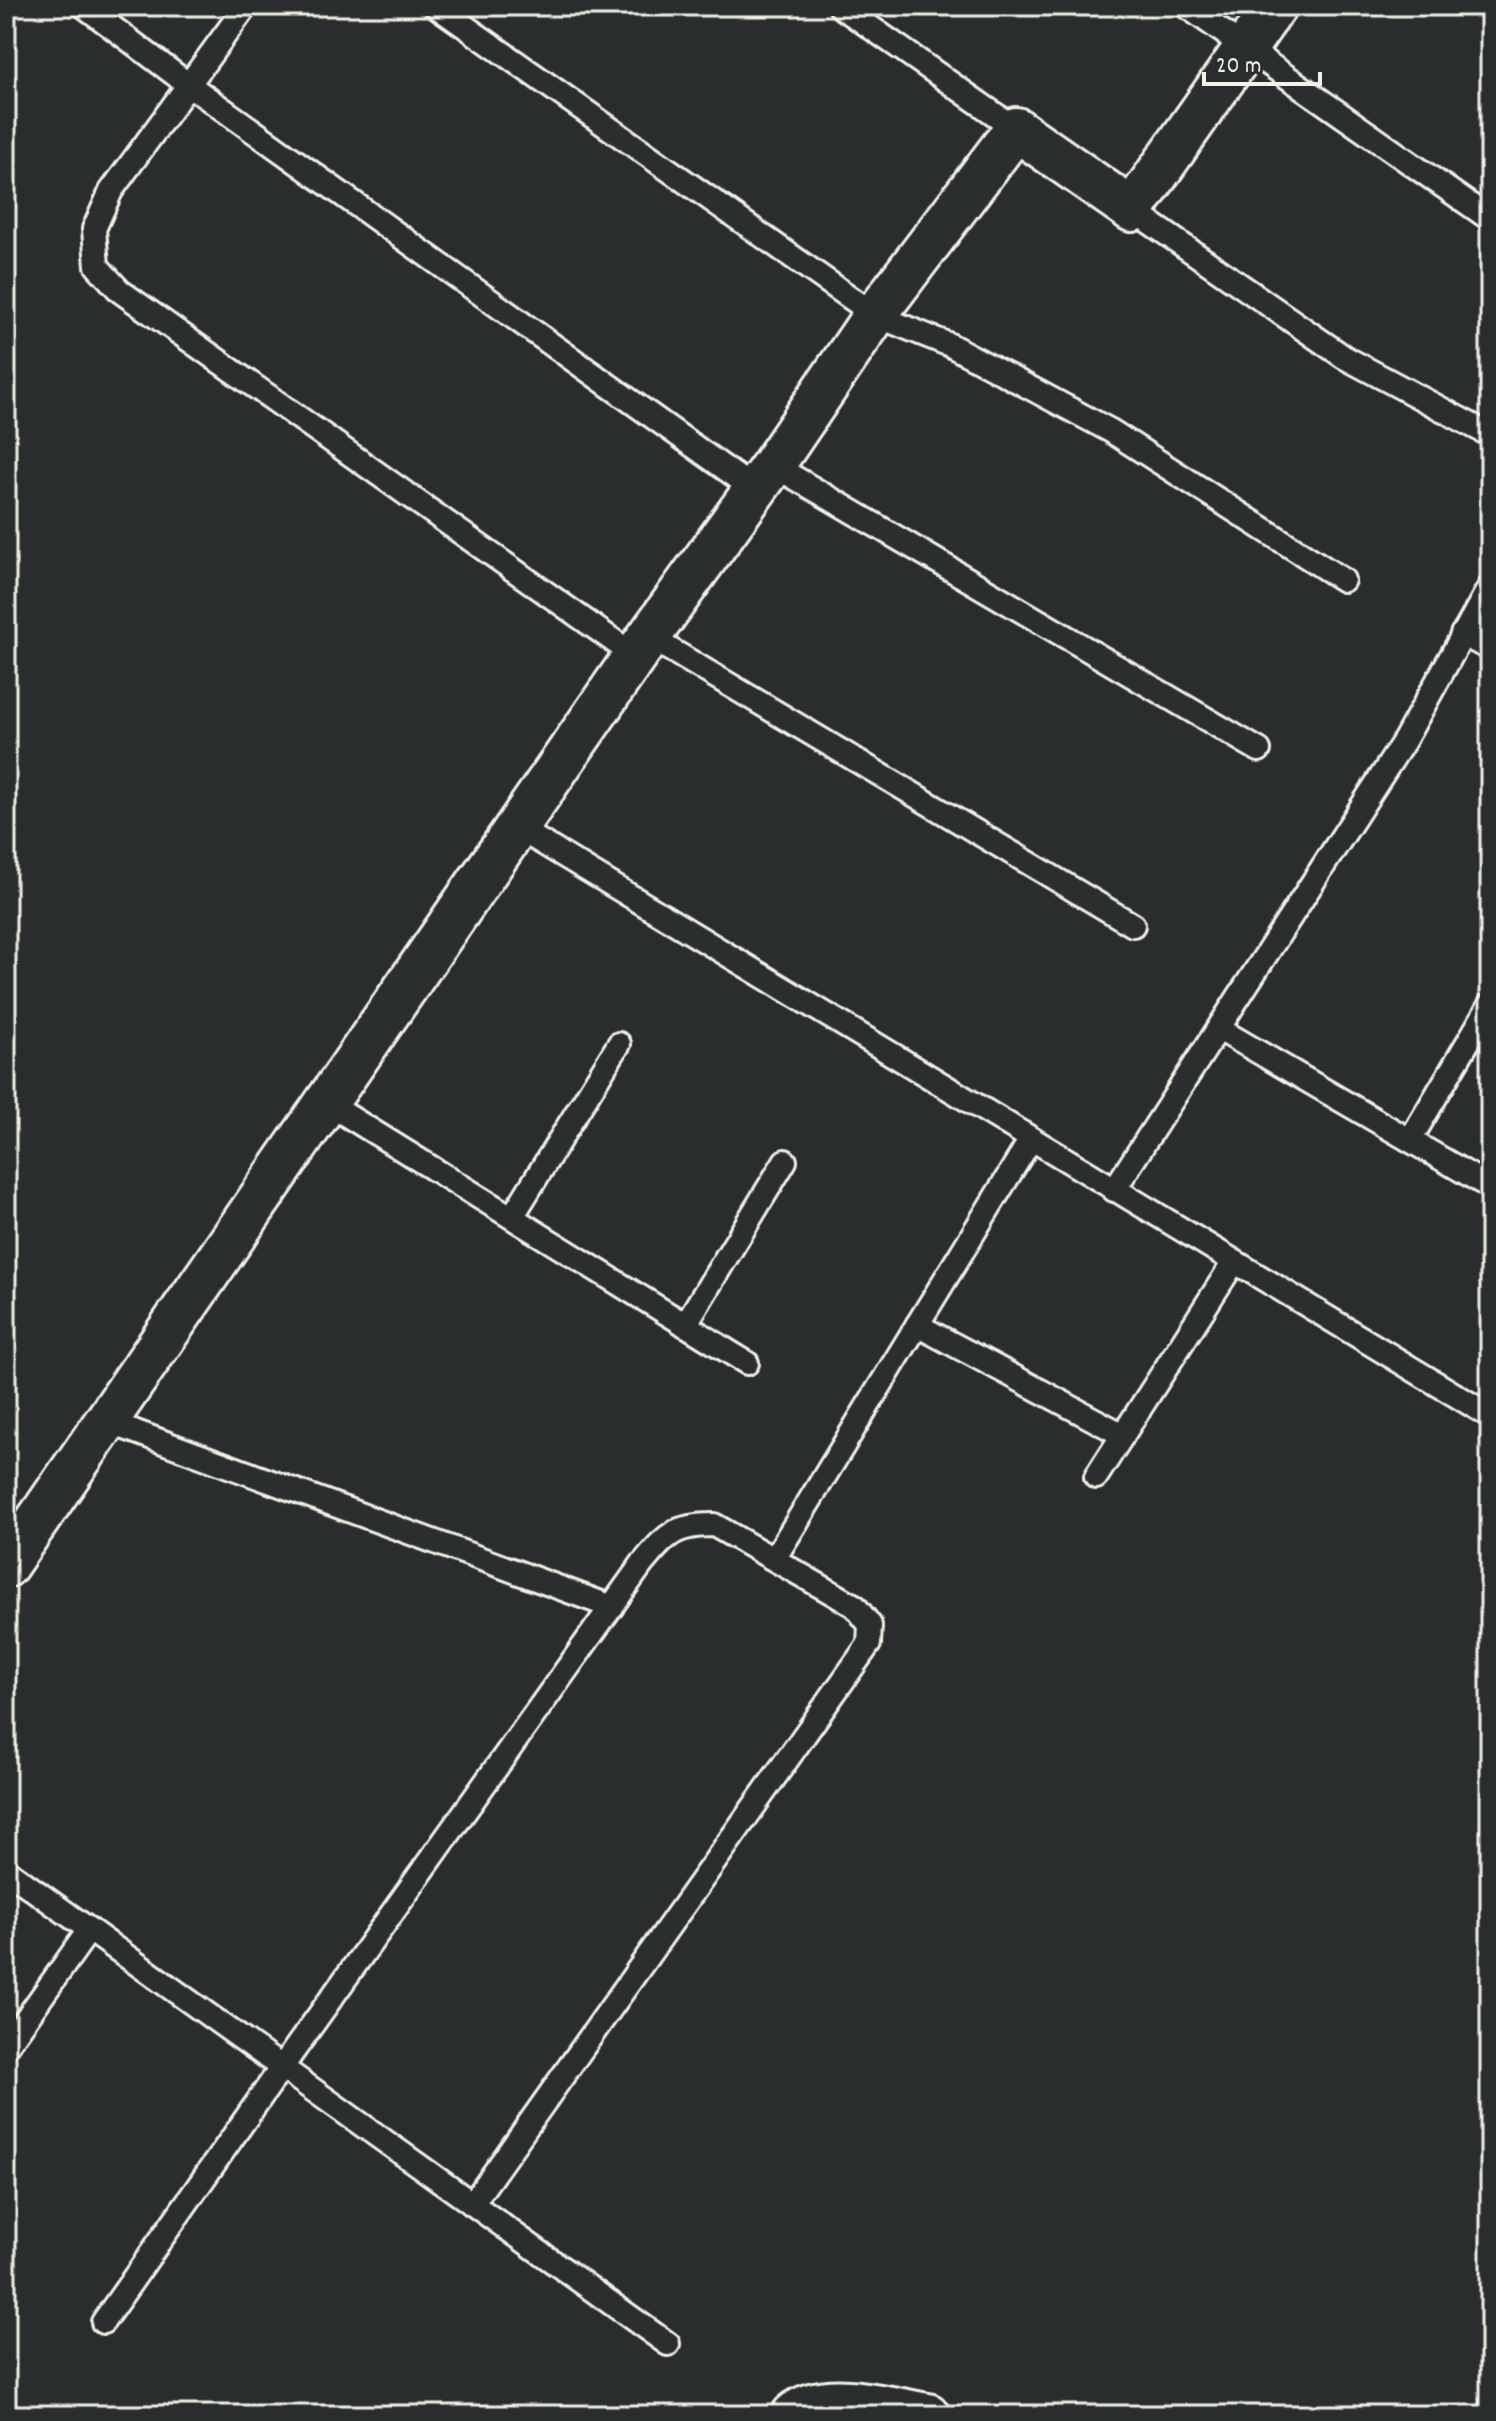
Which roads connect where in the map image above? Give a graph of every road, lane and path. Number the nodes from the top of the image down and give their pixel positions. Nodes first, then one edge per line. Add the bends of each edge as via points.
1 (84, 6) edge
2 (246, 6) edge
3 (436, 6) edge
4 (840, 6) edge
5 (1186, 6) edge
6 (1275, 6) edge
7 (1245, 49) junction
8 (189, 85) junction
9 (1016, 129) junction
10 (1132, 210) junction
11 (1490, 219) edge
12 (875, 315) junction
13 (1490, 435) edge
14 (764, 478) junction
15 (1343, 580) dead end
16 (1490, 586) edge
17 (1462, 634) junction
18 (642, 646) junction
19 (1490, 649) edge
20 (1259, 750) dead end
21 (518, 828) junction
22 (1133, 925) dead end
23 (1490, 1005) edge
24 (1219, 1029) junction
25 (619, 1044) dead end
26 (327, 1103) junction
27 (1031, 1139) junction
28 (1410, 1140) junction
29 (785, 1161) dead end
30 (1490, 1187) edge
31 (1114, 1190) junction
32 (512, 1217) junction
33 (1234, 1262) junction
34 (685, 1325) junction
35 (917, 1325) junction
36 (747, 1363) dead end
37 (1490, 1416) edge
38 (106, 1421) junction
39 (1123, 1435) junction
40 (1096, 1477) dead end
41 (774, 1559) junction
42 (6, 1566) edge
43 (612, 1607) junction
44 (6, 1870) edge
45 (89, 1930) junction
46 (6, 2047) edge
47 (282, 2067) junction
48 (472, 2204) junction
49 (103, 2322) dead end
50 (668, 2344) dead end
51 (793, 2415) edge
52 (928, 2415) edge

1 - 8 lane
2 - 8 lane
3 - 12 lane
4 - 9 lane
5 - 7 lane
6 - 7 street
7 - 10 street
7 - 11 lane
8 - 14 lane
8 - 18 lane via 111,191 94,229 97,266 120,291
9 - 10 street
9 - 12 street
10 - 13 lane via 1344,357
12 - 14 street
12 - 15 lane via 950,345 1111,431
14 - 18 street
14 - 20 lane
16 - 17 lane
17 - 19 lane
17 - 24 lane via 1404,741
18 - 21 street
18 - 22 lane
21 - 26 street
21 - 27 lane
23 - 28 lane
24 - 28 lane
24 - 31 lane
25 - 32 lane
26 - 32 lane
26 - 38 street
27 - 31 lane
27 - 35 lane
28 - 30 lane
29 - 34 lane
31 - 33 lane
32 - 34 lane
33 - 37 lane
33 - 39 lane
34 - 36 lane
35 - 39 lane
35 - 41 lane
38 - 42 street
38 - 43 lane
39 - 40 lane
41 - 43 lane via 714,1525 688,1525 666,1537
41 - 48 lane via 855,1606 870,1625 869,1644
43 - 47 lane
44 - 45 lane
45 - 46 lane
45 - 47 lane
47 - 48 lane
47 - 49 lane
48 - 50 lane
51 - 52 street via 805,2404 847,2401

